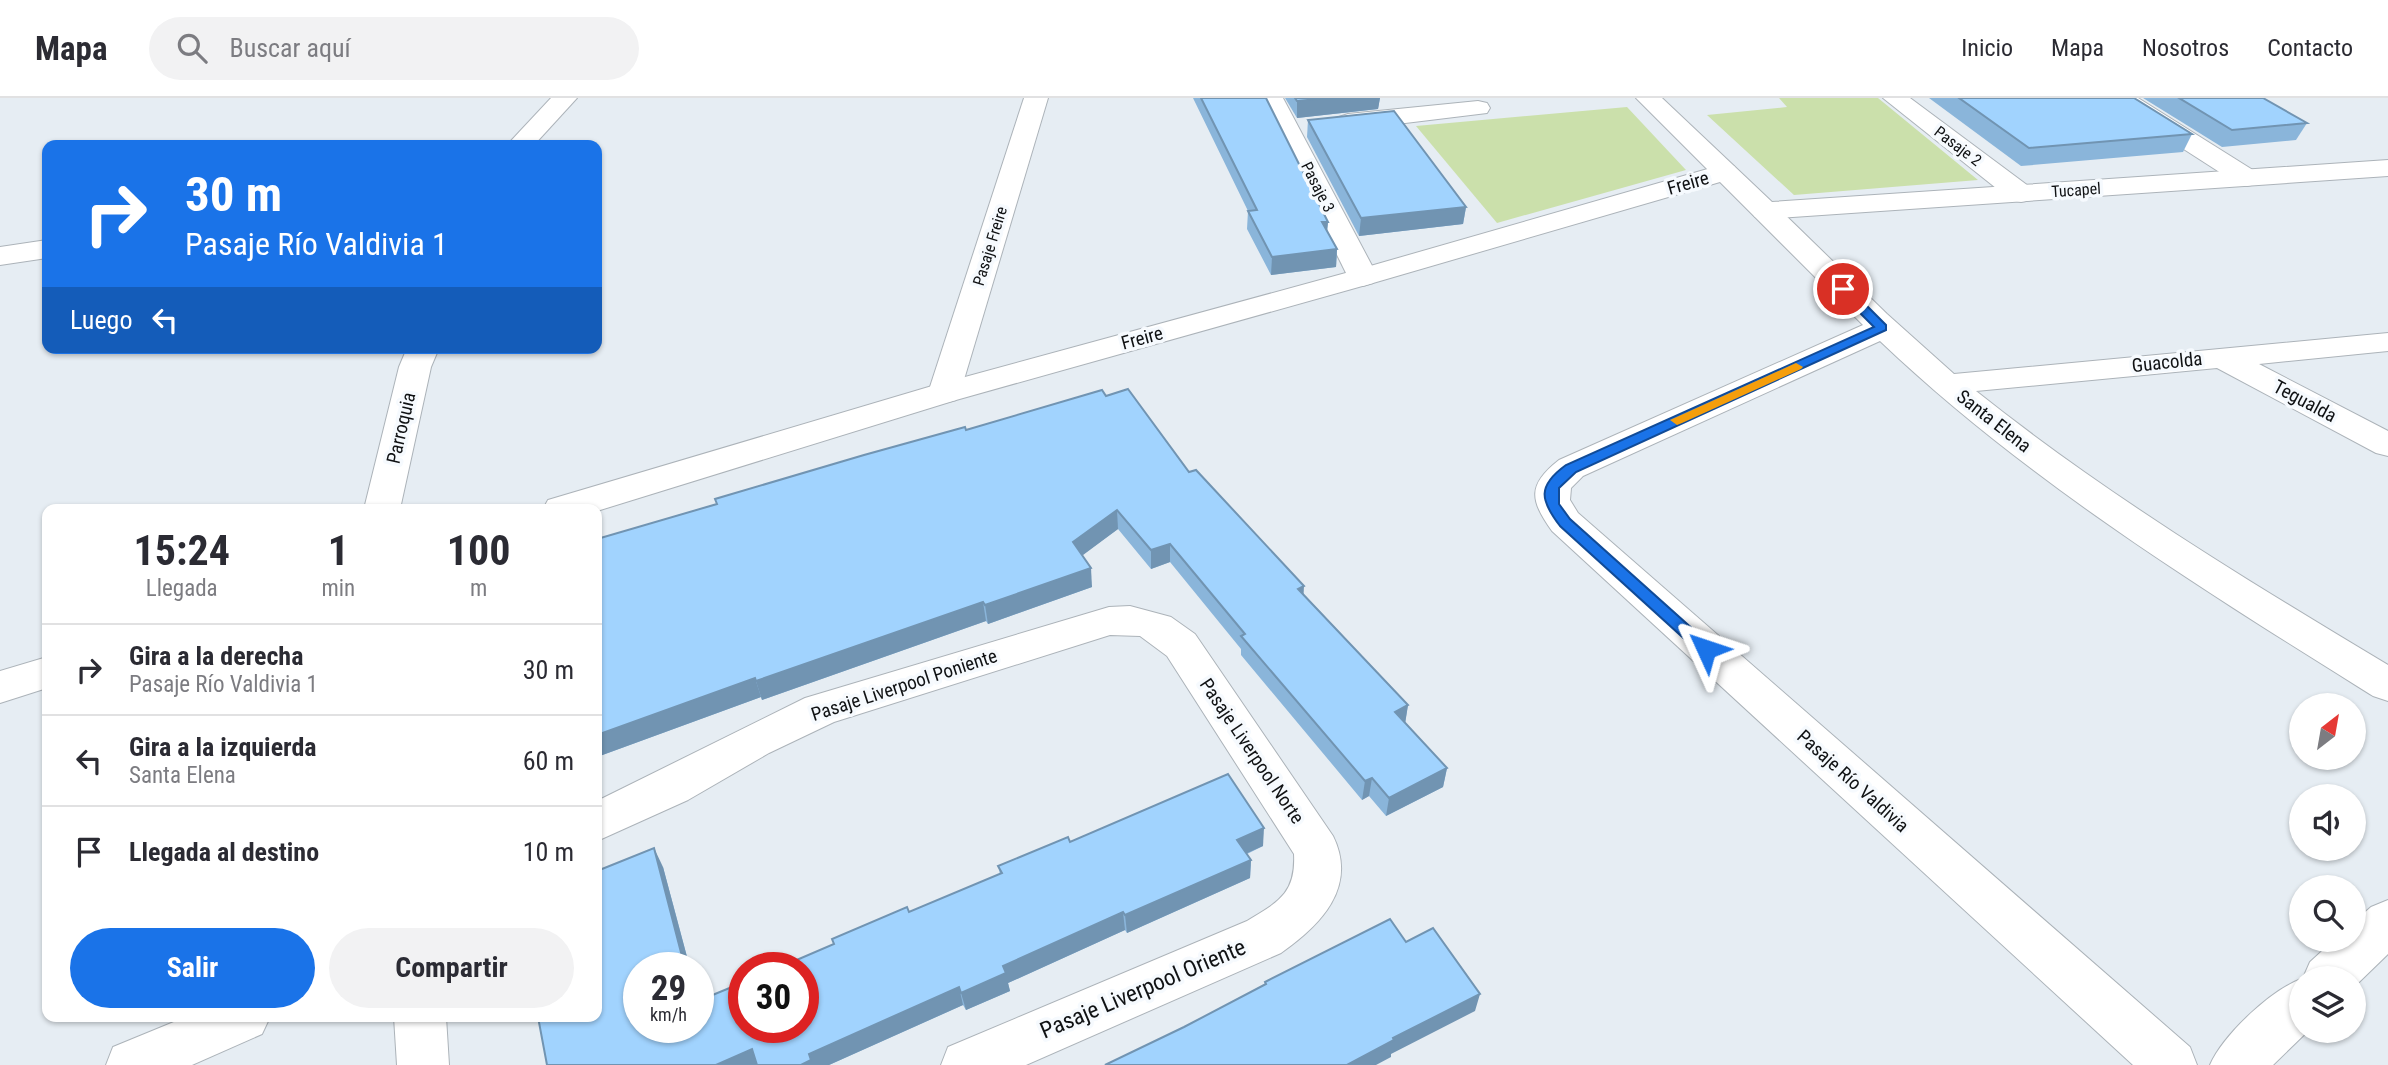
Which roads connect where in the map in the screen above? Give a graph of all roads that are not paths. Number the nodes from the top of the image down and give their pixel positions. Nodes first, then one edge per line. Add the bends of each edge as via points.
1 (565, 98) edge
2 (1036, 98) edge
3 (1271, 98) edge
4 (1648, 98) edge
5 (1895, 98) edge
6 (2121, 98) edge
7 (1478, 108) dead end
8 (1288, 129) junction
9 (525, 140) edge
10 (2388, 168) edge
11 (1724, 173) junction
12 (2247, 178) junction
13 (2021, 194) junction
14 (1765, 211) junction
15 (42, 250) edge
16 (0, 256) edge
17 (1363, 277) junction
18 (1882, 328) junction
19 (2388, 342) edge
20 (421, 354) edge
21 (2221, 357) junction
22 (1947, 384) junction
23 (944, 393) junction
24 (2388, 445) edge
25 (383, 504) edge
26 (578, 504) edge
27 (1148, 623) joint
28 (42, 674) edge
29 (2388, 685) edge
30 (0, 687) edge
31 (602, 820) edge
32 (1311, 898) joint
33 (2388, 922) edge
34 (2341, 966) edge
35 (2289, 1014) edge
36 (232, 1022) edge
37 (420, 1022) edge
38 (132, 1065) edge
39 (423, 1065) edge
40 (967, 1065) edge
41 (2171, 1065) edge
42 (2236, 1065) edge

1 - 9 street
2 - 23 street, Pasaje Freire
3 - 8 street, Pasaje 3
4 - 11 street, Santa Elena
5 - 13 street, Pasaje 2
6 - 12 street
7 - 8 street
8 - 17 street, Pasaje 3
10 - 12 street, Tucapel
11 - 14 street, Santa Elena
11 - 17 street, Freire
12 - 13 street, Tucapel
13 - 14 street, Tucapel
14 - 18 street, Santa Elena
15 - 16 street
17 - 23 street, Freire
18 - 22 street, Santa Elena
18 - 41 street, Pasaje Río Valdivia via 1571,468 1552,488 1551,505
19 - 21 street, Guacolda
20 - 25 street, Parroquia
21 - 22 street, Guacolda
21 - 24 street, Tegualda
22 - 29 street, Santa Elena via 2073,482
23 - 26 street, Freire
27 - 31 street, Pasaje Liverpool Poniente via 1109,621 820,710
27 - 32 street, Pasaje Liverpool Norte via 1169,631 1181,645 1317,850 1320,875
28 - 30 street
32 - 40 street, Pasaje Liverpool Oriente via 1292,919 1264,937
33 - 34 street
35 - 42 street
36 - 38 street
37 - 39 street

